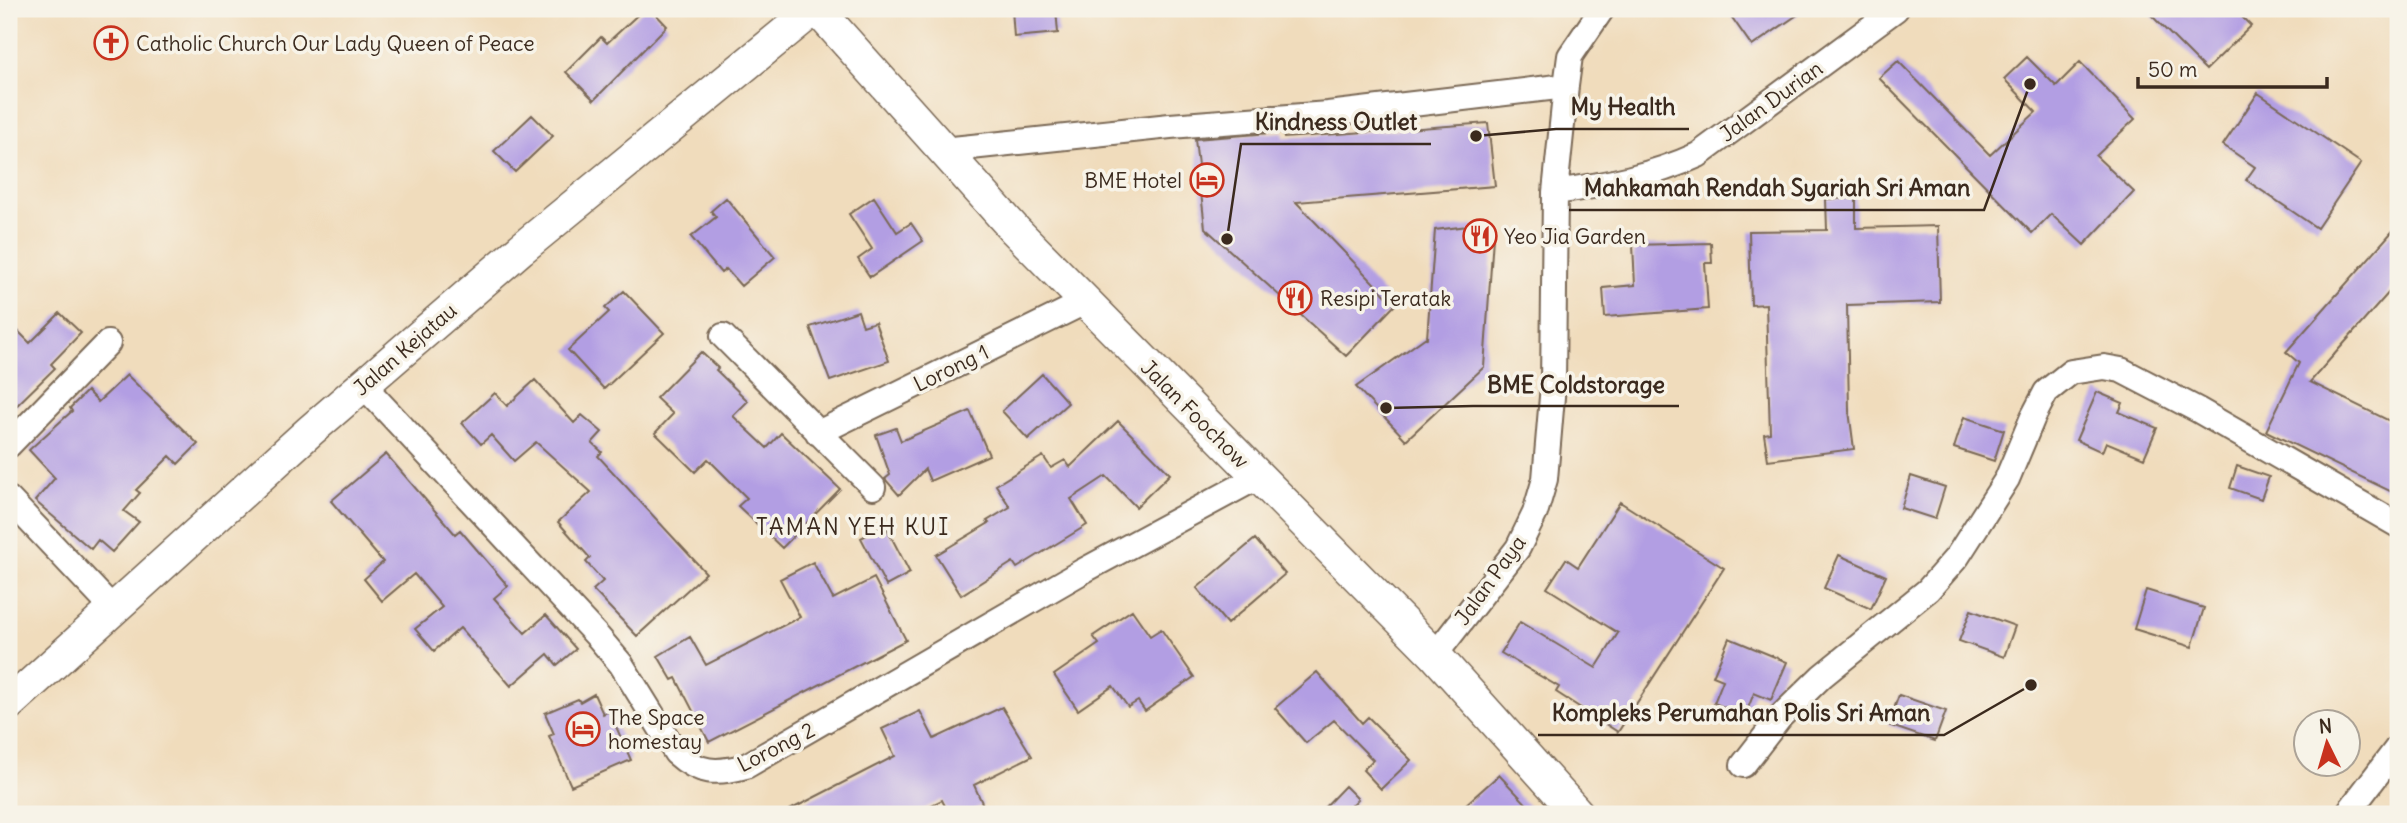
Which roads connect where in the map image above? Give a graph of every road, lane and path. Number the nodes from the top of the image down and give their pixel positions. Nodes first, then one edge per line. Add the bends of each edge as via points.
1 (816, 9) edge
2 (1602, 9) edge
3 (1896, 9) edge
4 (1566, 86) junction
5 (943, 150) junction
6 (1555, 191) junction
7 (1085, 302) junction
8 (723, 336) dead end
9 (108, 343) dead end
10 (364, 386) junction
11 (818, 433) junction
12 (9, 446) edge
13 (1258, 477) junction
14 (873, 487) dead end
15 (9, 499) edge
16 (2398, 525) edge
17 (113, 609) junction
18 (1435, 655) junction
19 (9, 704) edge
20 (2398, 747) edge
21 (1743, 765) dead end
22 (1578, 814) edge
23 (2347, 814) edge

1 - 5 main road, Jalan Foochow
1 - 10 main road, Jalan Kejatau via 521,249
2 - 4 street, Jalan Paya via 1570,56
3 - 6 street, Jalan Durian via 1698,155 1667,169
4 - 5 street via 1328,114
4 - 6 street, Jalan Paya
5 - 7 main road, Jalan Foochow
6 - 18 street, Jalan Paya via 1554,373 1545,479 1518,548
7 - 11 street, Lorong 1
7 - 13 main road, Jalan Foochow
8 - 11 street
9 - 12 street
10 - 13 street, Lorong 2 via 607,647 676,753 699,769 723,772 746,766 1083,570
10 - 17 main road, Jalan Kejatau
11 - 14 street
13 - 18 main road, Jalan Foochow
15 - 17 street
16 - 21 street via 2121,370 2104,367 2071,372 2046,392 2007,479 1957,557 1928,590 1822,676 1781,716
17 - 19 main road, Jalan Kejatau
18 - 22 main road, Jalan Foochow
20 - 23 street

